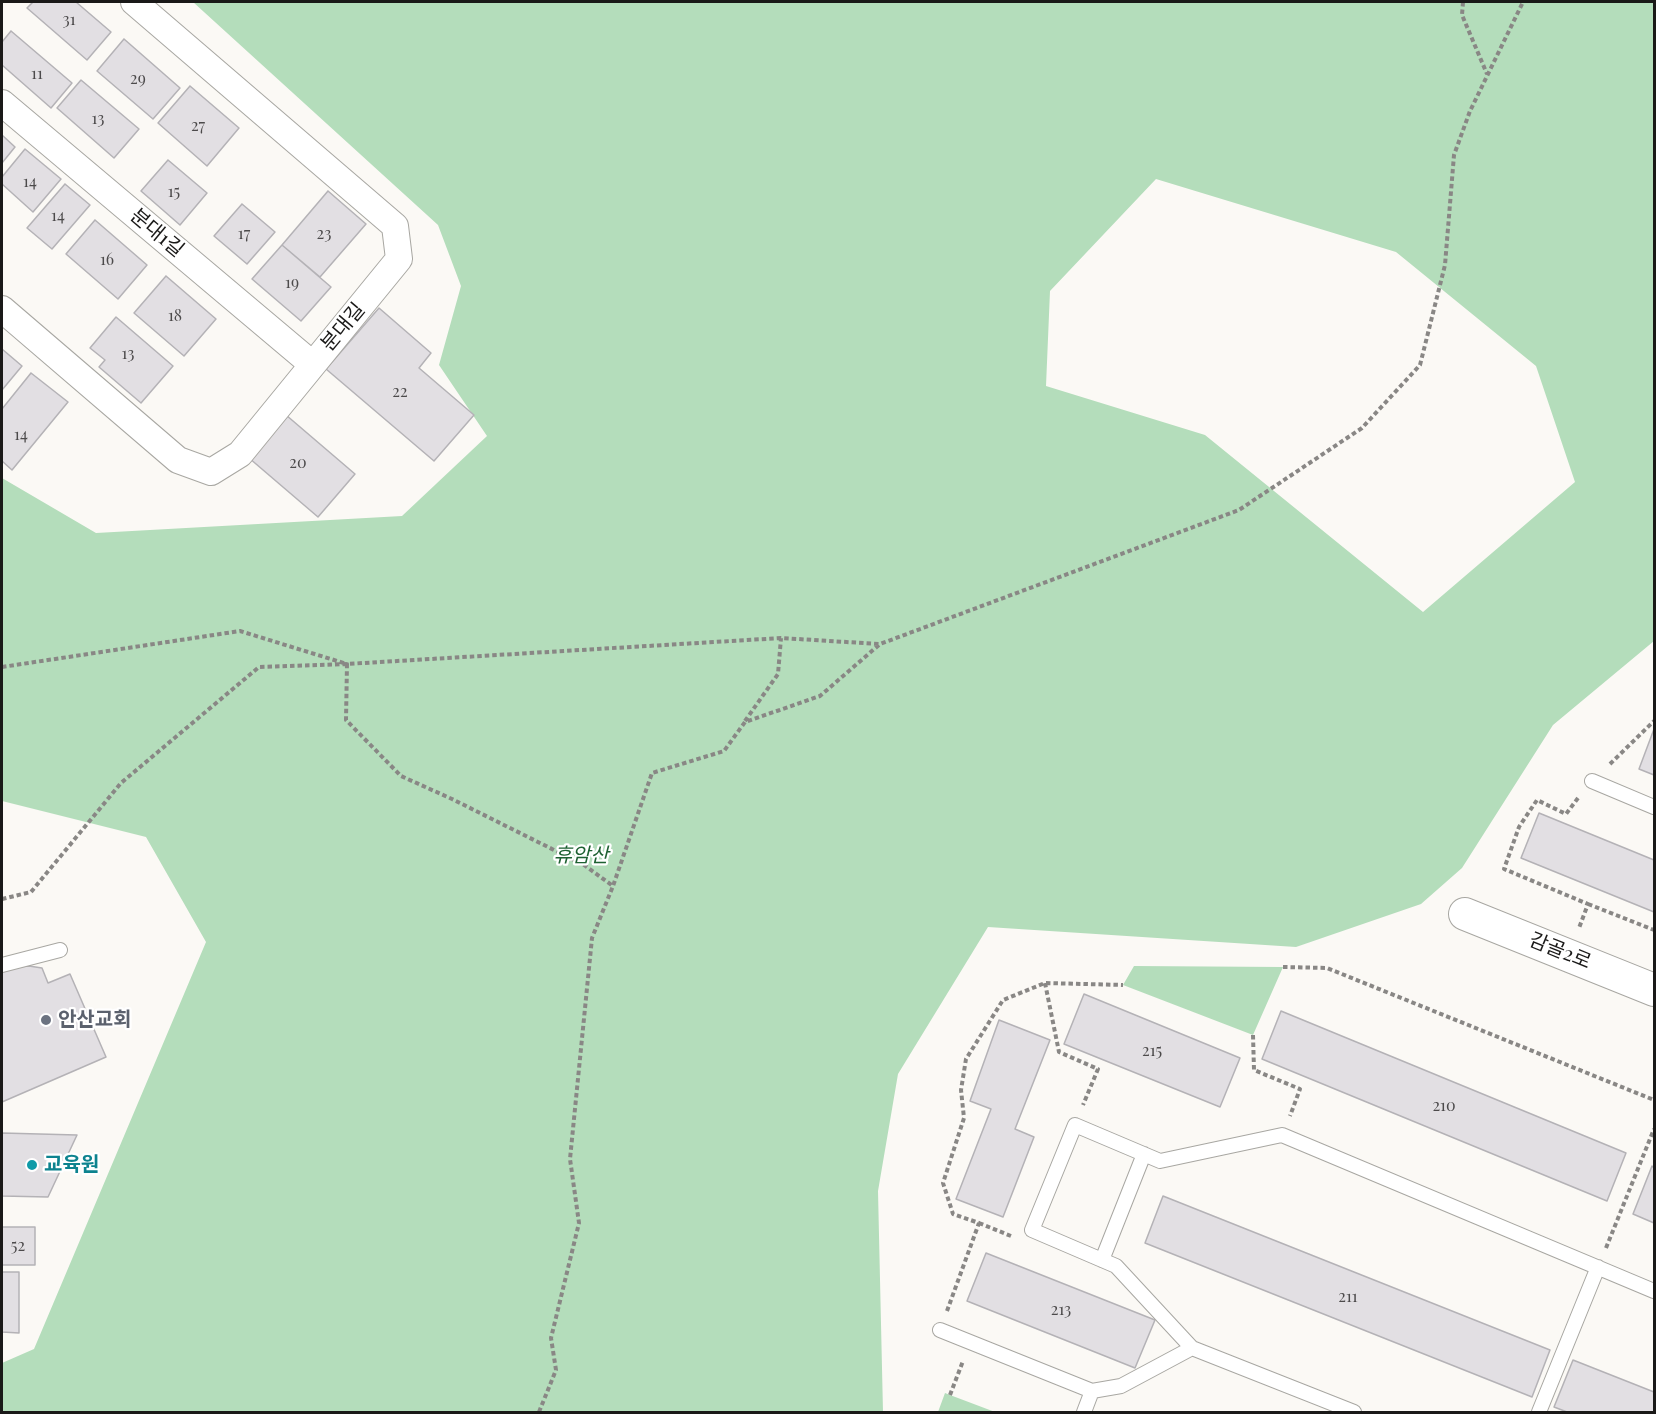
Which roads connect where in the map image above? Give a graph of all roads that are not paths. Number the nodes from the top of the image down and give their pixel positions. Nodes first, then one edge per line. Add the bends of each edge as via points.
1 (134, 2) edge
2 (2, 103) edge
3 (2, 309) edge
4 (312, 364) junction
5 (1592, 781) road end
6 (1654, 807) edge
7 (1465, 914) dead end
8 (60, 950) dead end
9 (2, 965) edge
10 (1654, 990) edge
11 (1144, 1154) junction
12 (1102, 1260) junction
13 (1598, 1267) junction
14 (1654, 1291) edge
15 (940, 1330) road end
16 (1192, 1348) junction
17 (1092, 1391) junction
18 (1084, 1413) edge
19 (1353, 1413) edge
20 (1539, 1413) edge

1 - 4 street, 분대길 via 395,226 399,259
2 - 4 street, 분대1길
3 - 4 street, 분대길 via 178,460 211,472 240,454
5 - 6 lane
7 - 10 street, 감골2로
8 - 9 lane
11 - 12 lane
11 - 12 lane via 1075,1125 1032,1230
11 - 13 lane via 1160,1161 1282,1135
12 - 16 lane via 1116,1266
13 - 14 lane
13 - 20 lane
15 - 17 lane
16 - 17 lane via 1121,1386
16 - 19 lane
17 - 18 lane

